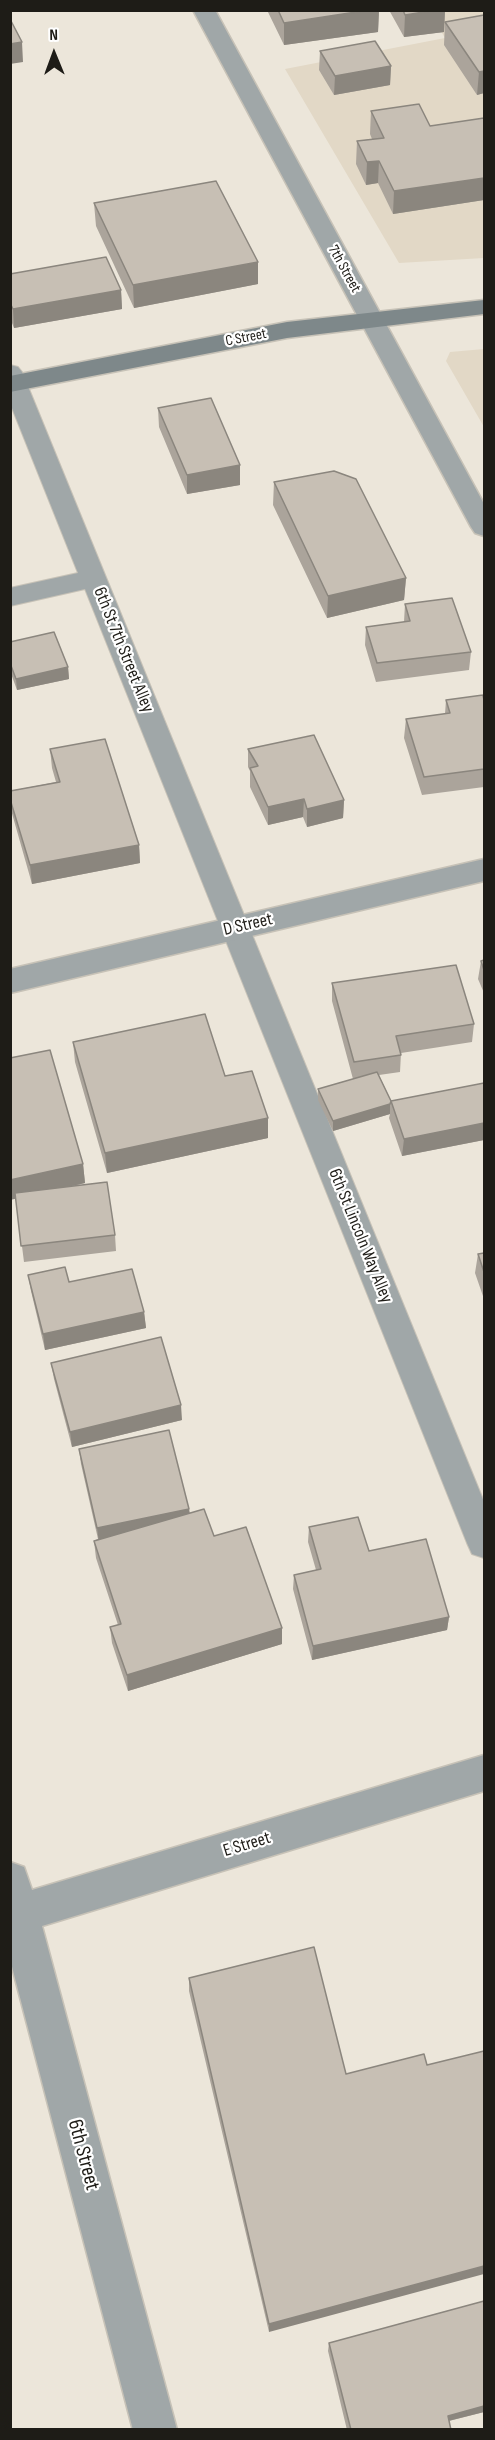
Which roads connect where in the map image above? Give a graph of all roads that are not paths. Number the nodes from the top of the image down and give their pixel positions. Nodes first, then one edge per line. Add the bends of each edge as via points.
1 (204, 10) edge
2 (484, 307) edge
3 (372, 318) junction
4 (12, 379) edge
5 (484, 527) edge
6 (94, 578) junction
7 (10, 597) edge
8 (484, 870) edge
9 (236, 928) junction
10 (10, 981) edge
11 (484, 1543) edge
12 (484, 1773) edge
13 (13, 1904) edge
14 (155, 2430) edge

1 - 3 street, 7th Street
2 - 3 street, C Street
3 - 4 street, C Street
3 - 5 street, 7th Street
4 - 6 lane, 6th St 7th Street Alley
6 - 7 lane
6 - 9 lane, 6th St 7th Street Alley
8 - 9 street, D Street
9 - 10 street, D Street
9 - 11 lane, 6th St Lincoln Way Alley
12 - 13 street, E Street
13 - 14 street, 6th Street

